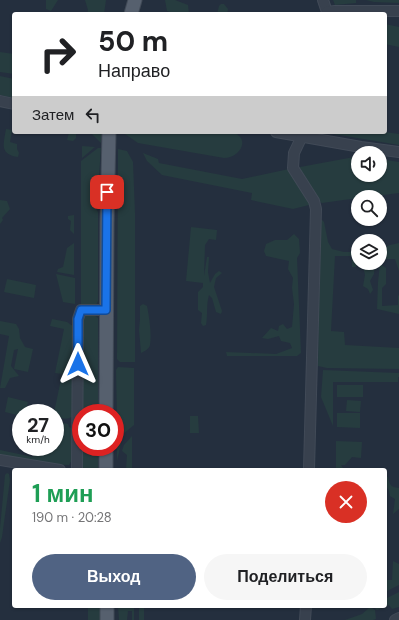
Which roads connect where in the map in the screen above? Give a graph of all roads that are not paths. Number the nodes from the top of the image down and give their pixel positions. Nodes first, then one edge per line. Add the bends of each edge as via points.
1 (134, 0) edge
2 (323, 0) edge
3 (399, 11) edge
4 (131, 12) edge
5 (327, 12) edge
6 (331, 12) edge
7 (0, 101) edge
8 (12, 104) edge
9 (109, 134) edge
10 (303, 134) edge
11 (399, 152) edge
12 (106, 310) junction
13 (106, 404) edge
14 (106, 456) edge
15 (0, 460) edge
16 (48, 468) edge
17 (77, 468) edge
18 (106, 468) edge
19 (309, 468) edge
20 (107, 608) edge
21 (306, 608) edge
22 (399, 618) edge
23 (107, 620) edge
24 (306, 620) edge
25 (395, 620) edge

1 - 4 main road
2 - 5 street
3 - 6 street
7 - 8 street
9 - 12 main road
10 - 11 street
10 - 19 street via 294,153 293,168 314,201 316,209
12 - 13 main road
12 - 17 street via 81,310 78,319
14 - 18 main road
15 - 16 street
20 - 23 main road
21 - 24 street
22 - 25 street

